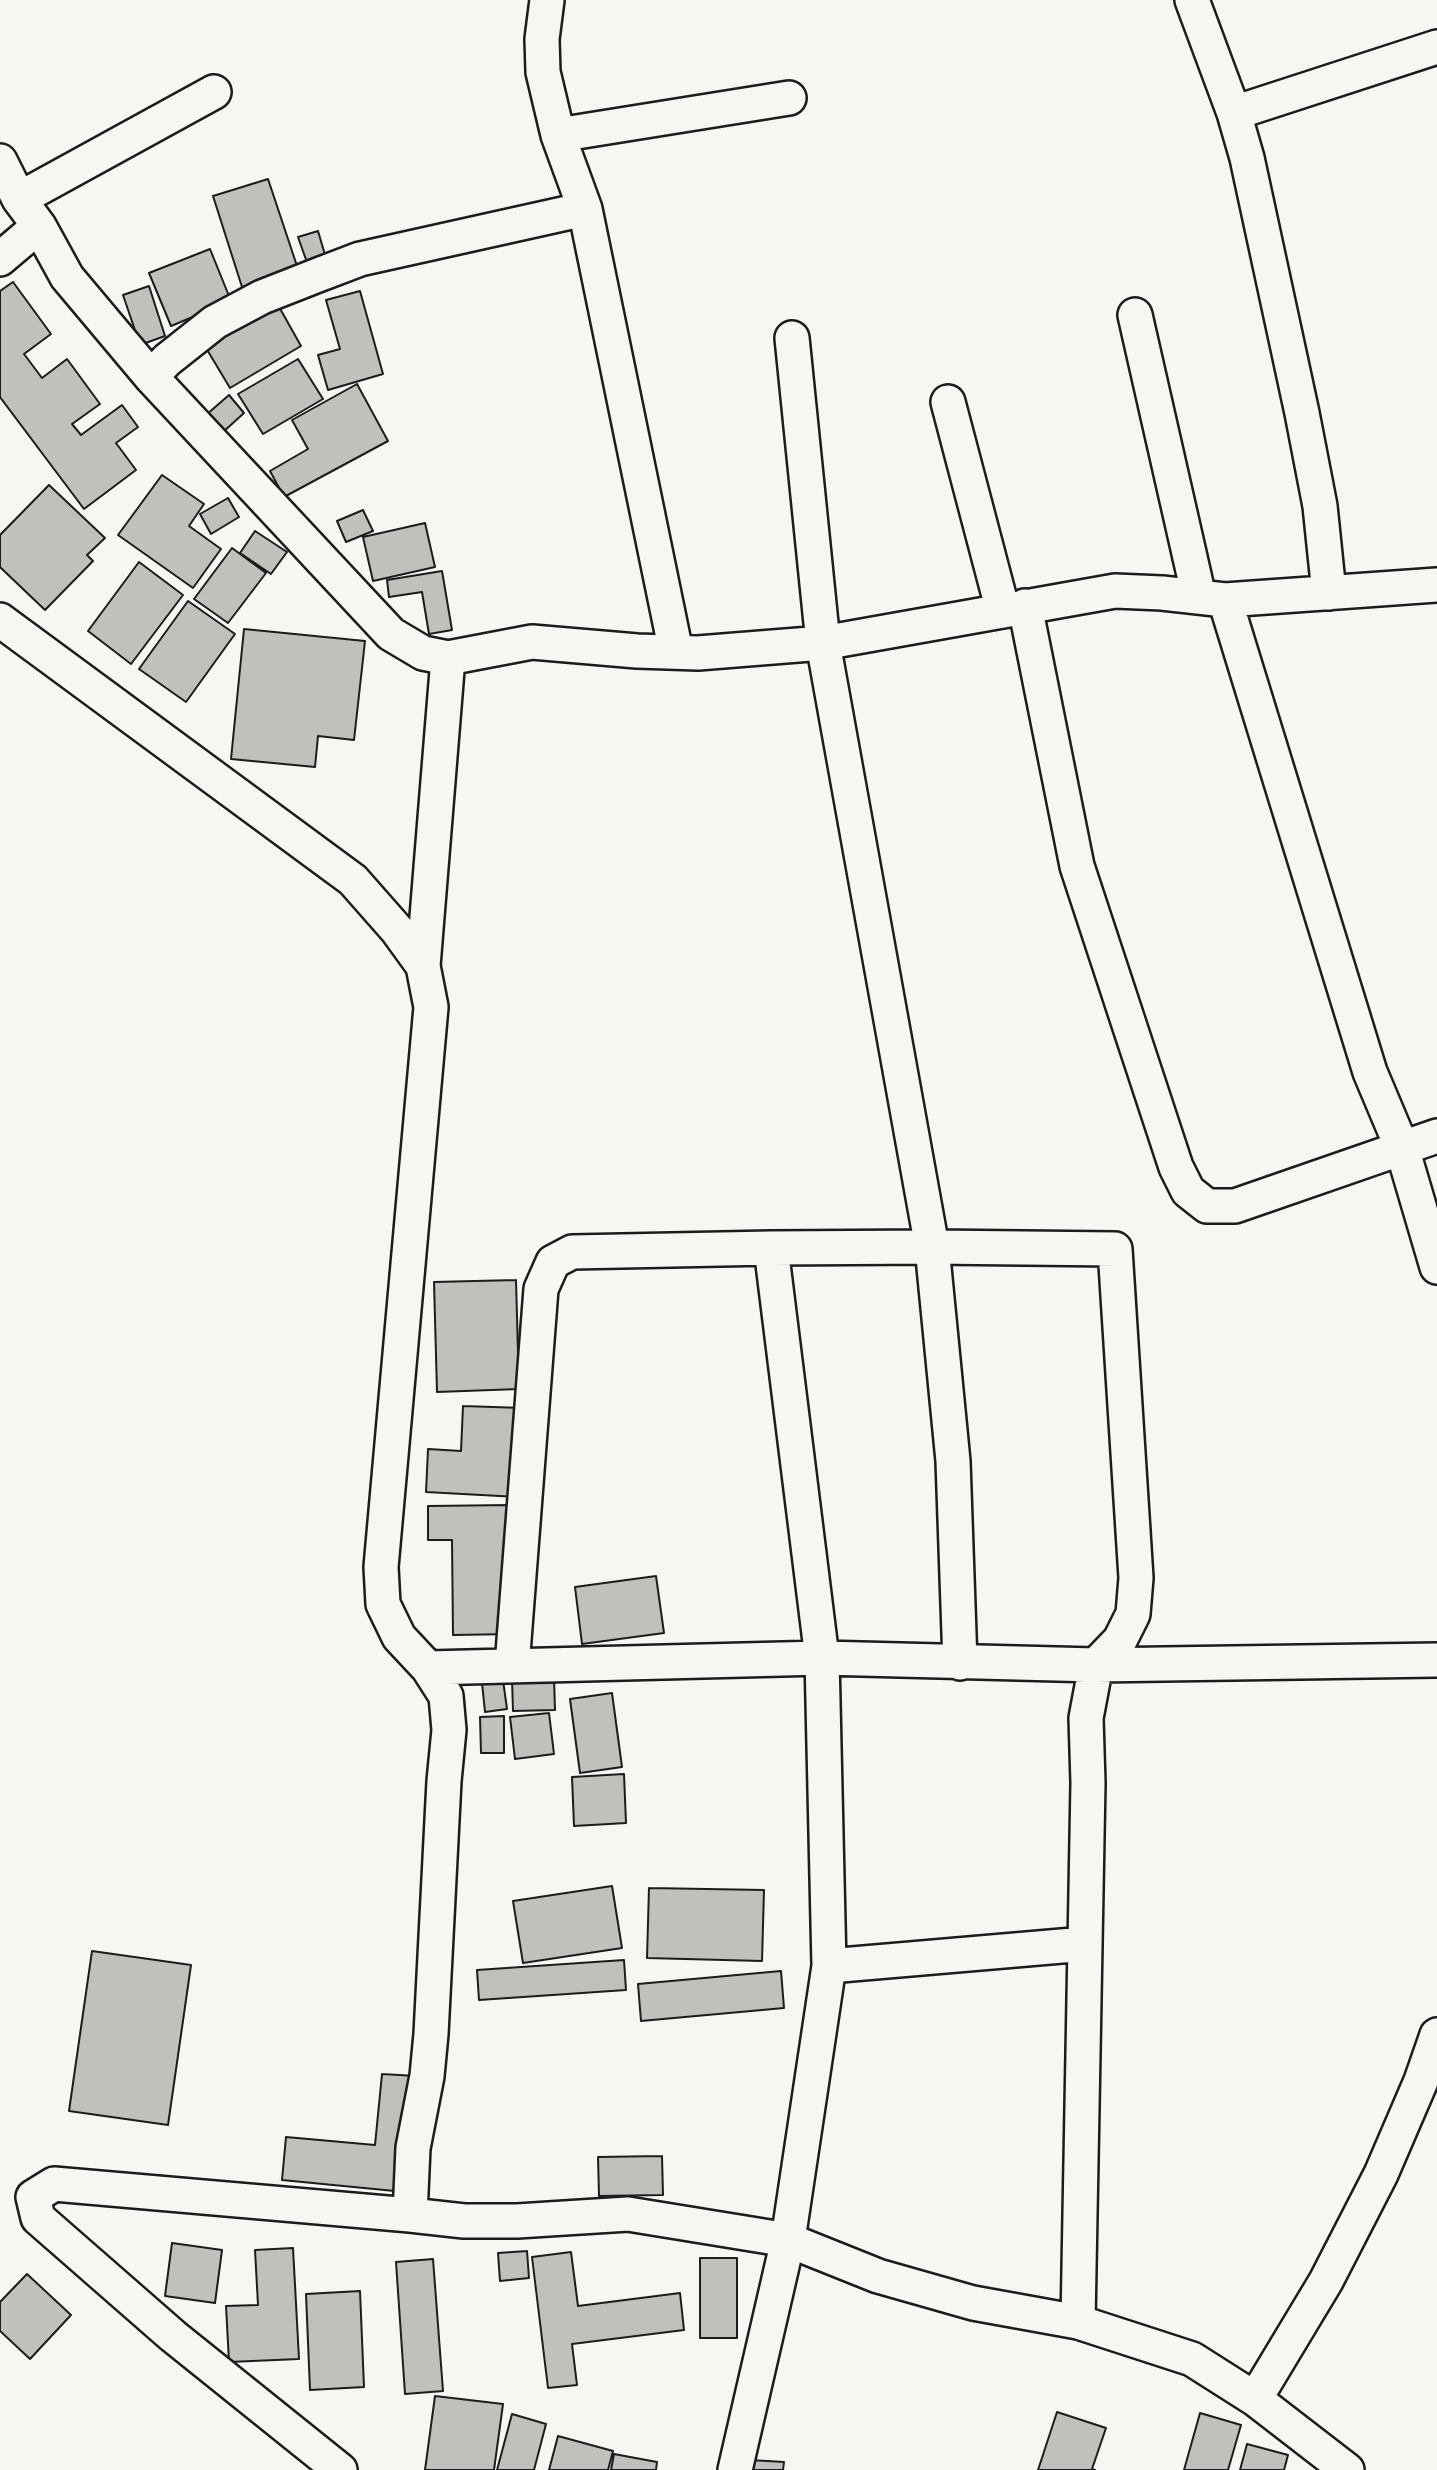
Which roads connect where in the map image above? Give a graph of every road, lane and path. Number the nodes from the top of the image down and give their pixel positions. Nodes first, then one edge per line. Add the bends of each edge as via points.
1 (547, 0) edge
2 (1192, 0) edge
3 (1437, 47) edge
4 (214, 92) dead end
5 (789, 98) dead end
6 (1234, 113) junction
7 (558, 135) junction
8 (0, 161) edge
9 (19, 199) junction
10 (585, 209) junction
11 (39, 226) junction
12 (0, 259) edge
13 (1135, 315) dead end
14 (792, 338) dead end
15 (151, 377) junction
16 (948, 402) dead end
17 (1437, 585) edge
18 (1329, 593) junction
19 (1212, 598) junction
20 (1014, 608) junction
21 (0, 620) edge
22 (823, 643) junction
23 (676, 652) junction
24 (448, 658) junction
25 (422, 966) junction
26 (1437, 1136) edge
27 (1402, 1148) junction
28 (932, 1247) junction
29 (771, 1248) junction
30 (1437, 1267) edge
31 (822, 1658) junction
32 (1437, 1660) edge
33 (960, 1663) junction
34 (1096, 1665) junction
35 (512, 1666) junction
36 (428, 1668) junction
37 (1085, 1944) junction
38 (829, 1966) junction
39 (1437, 2035) edge
40 (410, 2215) junction
41 (788, 2240) junction
42 (1078, 2322) junction
43 (1255, 2399) junction
44 (340, 2470) edge
45 (735, 2470) edge
46 (1347, 2470) edge

1 - 7 street via 543,72
2 - 6 street
3 - 6 street
4 - 9 street
5 - 7 street
6 - 18 street via 1302,413 1320,506
7 - 10 street
8 - 9 street
9 - 11 street
10 - 15 street via 360,259 318,275 215,322
10 - 23 street
11 - 12 street
11 - 15 street via 66,278
13 - 19 street
14 - 22 street
15 - 24 street via 391,634 423,653
16 - 20 street
17 - 18 street
18 - 19 street
19 - 20 street via 1115,591
19 - 27 street via 1370,1072
20 - 22 street
20 - 27 street via 1077,866 1176,1167 1188,1191 1207,1206 1235,1206
21 - 25 street via 353,880
22 - 23 street
22 - 28 street
23 - 24 street via 532,642
24 - 25 street
25 - 36 street via 431,1007 381,1567 383,1604 399,1637
26 - 27 street
27 - 30 street
28 - 29 street
28 - 33 street via 953,1461
28 - 34 street via 1115,1249 1136,1578 1133,1614 1120,1640
29 - 31 street
29 - 35 street via 572,1252 553,1262 541,1289
31 - 33 street
31 - 35 street
31 - 38 street
32 - 34 street
33 - 34 street
34 - 37 street via 1086,1718
35 - 36 street
36 - 40 street via 446,1696 449,1730 431,2034 413,2148
37 - 38 street
37 - 42 street
38 - 41 street
39 - 43 street via 1381,2174 1326,2281
40 - 41 street via 517,2221 628,2214
40 - 44 street via 54,2184 33,2197 38,2218 173,2336
41 - 42 street via 878,2276 973,2302
41 - 45 street
42 - 43 street via 1192,2359
43 - 46 street

